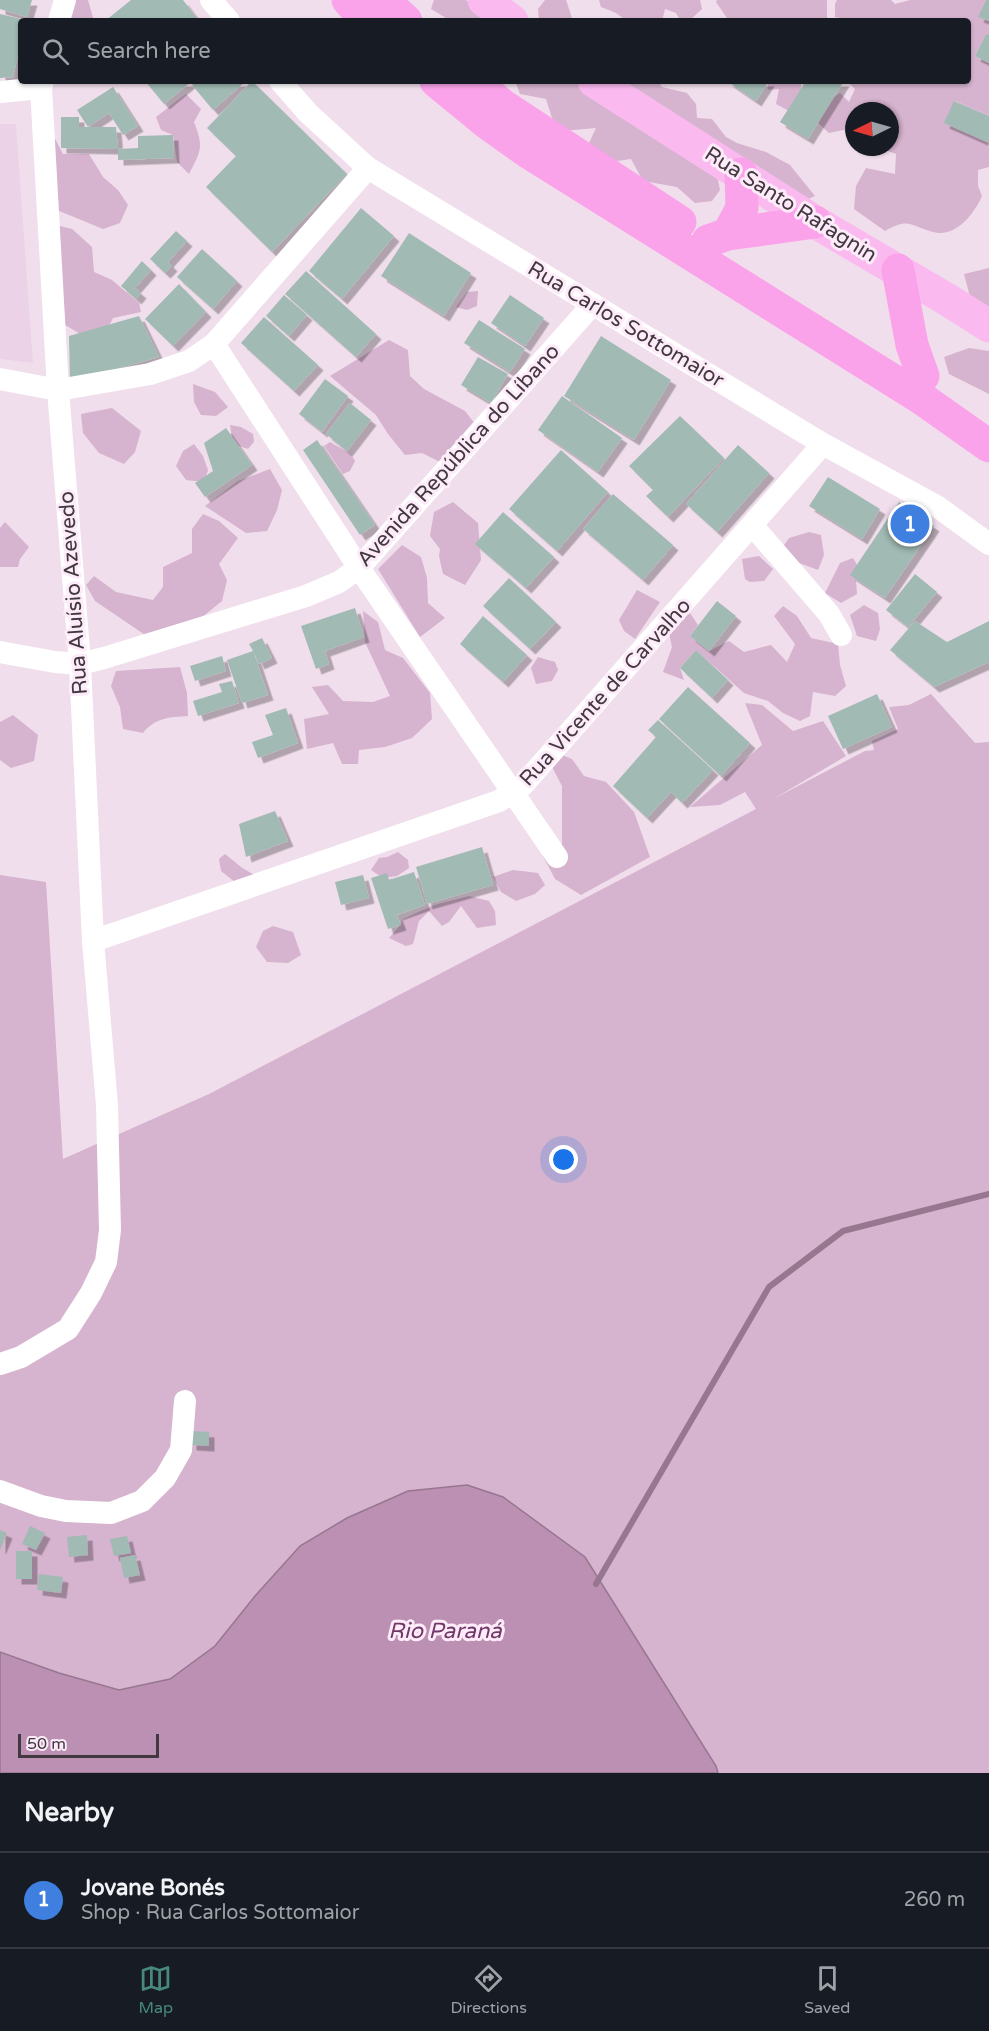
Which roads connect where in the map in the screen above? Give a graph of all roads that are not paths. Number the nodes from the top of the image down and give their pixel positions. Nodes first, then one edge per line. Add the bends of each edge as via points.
1 (65, 0) edge
2 (211, 0) edge
3 (348, 0) edge
4 (383, 0) edge
5 (484, 0) edge
6 (60, 18) edge
7 (226, 18) edge
8 (364, 18) edge
9 (403, 18) edge
10 (508, 18) edge
11 (42, 84) edge
12 (283, 84) edge
13 (440, 84) edge
14 (478, 84) edge
15 (599, 84) edge
16 (0, 92) edge
17 (368, 168) junction
18 (741, 174) junction
19 (586, 189) junction
20 (815, 222) junction
21 (718, 237) junction
22 (898, 270) junction
23 (593, 304) junction
24 (989, 326) edge
25 (214, 344) junction
26 (923, 376) junction
27 (0, 379) edge
28 (58, 390) junction
29 (989, 422) edge
30 (823, 444) junction
31 (989, 446) edge
32 (989, 470) edge
33 (752, 525) junction
34 (989, 544) edge
35 (359, 568) junction
36 (841, 635) dead end
37 (0, 652) edge
38 (80, 663) junction
39 (514, 793) junction
40 (557, 857) dead end
41 (93, 941) junction
42 (0, 1364) edge
43 (185, 1401) dead end
44 (0, 1491) edge

1 - 6 street
2 - 7 street
3 - 8 highway
4 - 9 highway
5 - 10 main road
11 - 16 street
11 - 28 street, Rua Aluísio Azevedo
12 - 17 street, Rua Carlos Sottomaior
13 - 19 highway via 503,134
14 - 21 highway via 502,105
15 - 18 main road, Rua Santo Rafagnin
17 - 23 street, Rua Carlos Sottomaior
17 - 25 street
18 - 20 main road, Rua Santo Rafagnin
18 - 21 highway via 742,208
19 - 31 highway via 902,386
19 - 32 highway via 613,225 913,412
20 - 21 highway
20 - 22 main road, Rua Santo Rafagnin
21 - 26 highway
22 - 24 main road, Rua Santo Rafagnin
22 - 26 highway via 912,345
23 - 30 street, Rua Carlos Sottomaior
23 - 35 street, Avenida República do Líbano
25 - 28 street via 189,361 150,374
25 - 35 street
26 - 29 highway
27 - 28 street
28 - 38 street, Rua Aluísio Azevedo
30 - 33 street, Rua Vicente de Carvalho
30 - 34 street, Rua Carlos Sottomaior via 938,507
33 - 36 street via 829,614
33 - 39 street, Rua Vicente de Carvalho
35 - 38 street, Avenida República do Líbano via 339,582 306,596
35 - 39 street
37 - 38 street, Avenida República do Líbano
38 - 41 street, Rua Aluísio Azevedo
39 - 40 street
39 - 41 street, Rua Vicente de Carvalho
41 - 42 street, Rua Aluísio Azevedo via 107,1105 110,1230 106,1262 68,1329 21,1357
43 - 44 street via 181,1450 165,1478 142,1501 111,1513 66,1511

